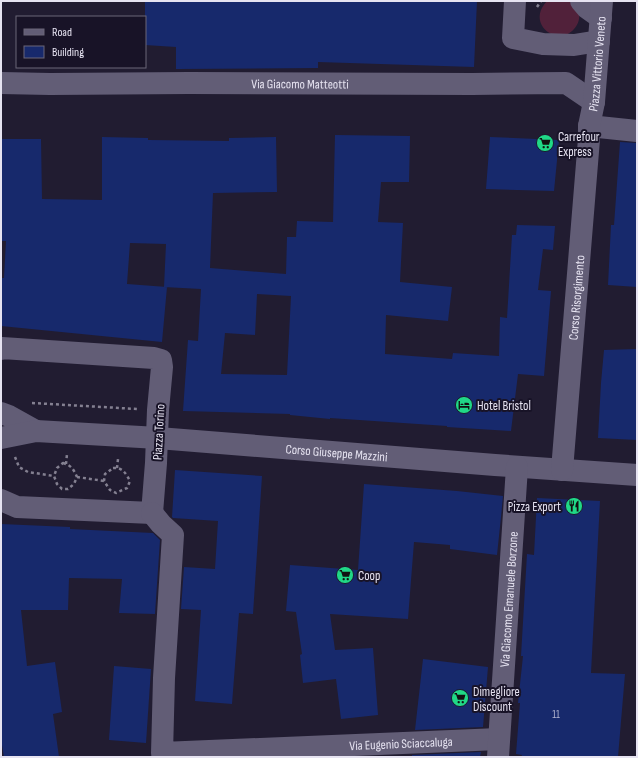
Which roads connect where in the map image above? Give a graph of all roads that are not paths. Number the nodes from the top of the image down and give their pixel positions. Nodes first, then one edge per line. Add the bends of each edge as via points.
1 (515, 1) edge
2 (593, 7) edge
3 (598, 41) junction
4 (574, 45) junction
5 (1, 83) edge
6 (594, 102) junction
7 (589, 126) junction
8 (637, 130) edge
9 (1, 349) edge
10 (1, 413) edge
11 (36, 431) junction
12 (158, 438) junction
13 (7, 446) edge
14 (517, 467) junction
15 (562, 470) junction
16 (637, 474) edge
17 (1, 500) edge
18 (152, 513) junction
19 (499, 748) edge

1 - 4 street via 513,38 543,44
2 - 3 street, Piazza Vittorio Veneto
2 - 4 street via 584,31
3 - 4 street
3 - 6 street, Piazza Vittorio Veneto
5 - 6 street, Via Giacomo Matteotti via 566,83
6 - 7 street, Piazza Vittorio Veneto
7 - 8 street
7 - 15 street, Corso Risorgimento
9 - 12 street, Piazza Torino via 161,360
10 - 11 street, Corso Giuseppe Mazzini
11 - 12 street, Corso Giuseppe Mazzini
11 - 13 street, Corso Giuseppe Mazzini
12 - 14 street, Corso Giuseppe Mazzini
12 - 18 street, Piazza Torino
14 - 15 street, Corso Giuseppe Mazzini
14 - 19 street, Via Giacomo Emanuele Borzone
15 - 16 street, Corso Giuseppe Mazzini
17 - 18 street via 17,507
18 - 19 street, Via Eugenio Sciaccaluga via 173,535 162,753

